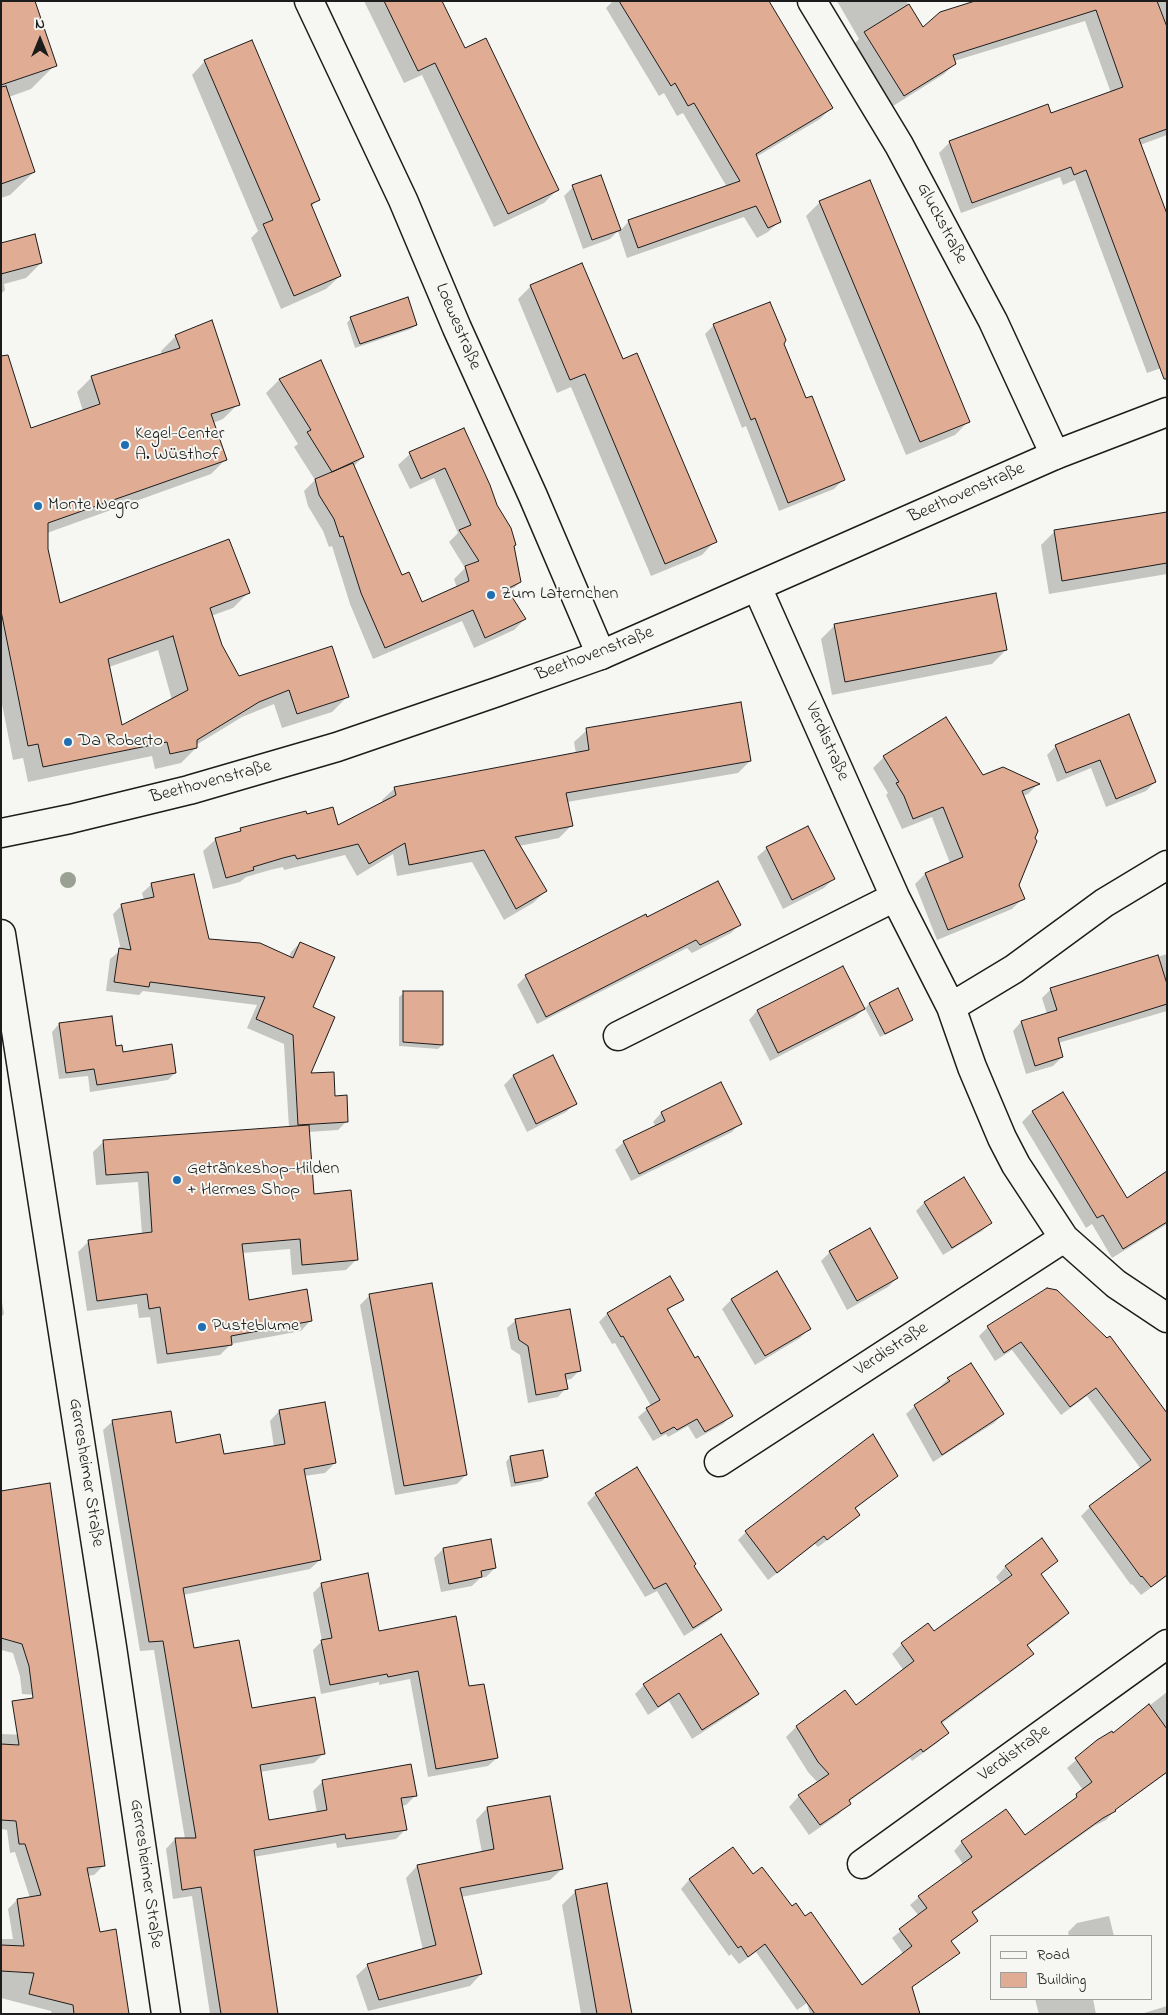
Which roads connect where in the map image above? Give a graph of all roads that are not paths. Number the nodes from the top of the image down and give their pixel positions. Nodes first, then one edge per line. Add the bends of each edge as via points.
1 (309, 1) edge
2 (812, 1) edge
3 (1167, 412) edge
4 (1055, 455) junction
5 (757, 587) junction
6 (601, 654) junction
7 (1, 833) edge
8 (1167, 864) edge
9 (895, 897) junction
10 (1, 934) edge
11 (951, 1007) junction
12 (618, 1036) dead end
13 (1064, 1238) junction
14 (1167, 1318) edge
15 (719, 1462) dead end
16 (1167, 1644) edge
17 (862, 1864) dead end
18 (166, 2014) edge

1 - 6 street, Loewestraße via 403,200
2 - 4 street, Gluckstraße via 899,145 993,321
3 - 4 street, Beethovenstraße
4 - 5 street, Beethovenstraße
5 - 6 street, Beethovenstraße
5 - 9 street, Verdistraße
6 - 7 street, Beethovenstraße via 327,750 189,790
8 - 11 street via 1104,903 1014,969
9 - 11 street, Verdistraße
9 - 12 street
10 - 18 street, Gerresheimer Straße
11 - 13 street, Verdistraße via 1002,1138
13 - 14 street, Verdistraße via 1116,1284
13 - 15 street, Verdistraße
16 - 17 street, Verdistraße

